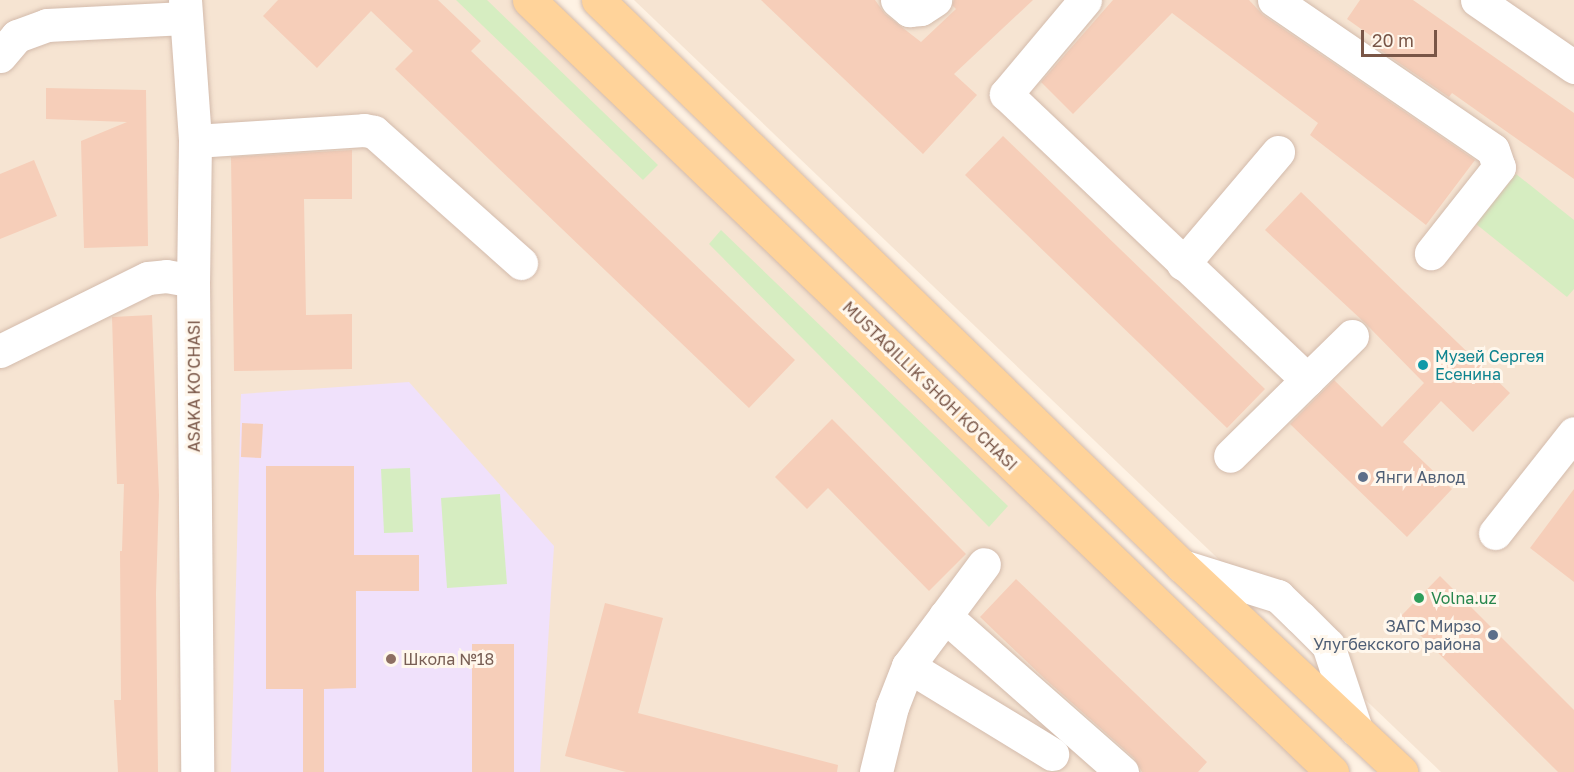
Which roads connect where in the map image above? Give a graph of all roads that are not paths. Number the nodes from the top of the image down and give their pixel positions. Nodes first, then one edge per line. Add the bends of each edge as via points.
1 (529, 0) edge
2 (598, 0) edge
3 (897, 0) edge
4 (934, 0) edge
5 (1085, 0) edge
6 (1274, 0) edge
7 (1477, 0) edge
8 (185, 9) edge
9 (0, 56) edge
10 (1574, 67) edge
11 (195, 141) junction
12 (1278, 152) dead end
13 (1431, 253) dead end
14 (520, 263) dead end
15 (1183, 264) junction
16 (193, 281) junction
17 (1352, 336) dead end
18 (0, 351) edge
19 (1307, 380) junction
20 (1574, 433) edge
21 (1230, 456) dead end
22 (1495, 533) dead end
23 (984, 564) dead end
24 (1182, 566) junction
25 (945, 615) junction
26 (908, 666) junction
27 (1356, 729) junction
28 (1052, 754) dead end
29 (197, 772) edge
30 (876, 772) edge
31 (1122, 772) edge
32 (1332, 772) edge
33 (1401, 772) edge

1 - 32 main road, MUSTAQILLIK SHOH KO'CHASI
2 - 24 main road
3 - 4 street via 909,10 921,9
5 - 15 street via 1006,94
6 - 13 street via 1493,150 1498,167
7 - 10 street
8 - 9 street via 47,25 17,36
8 - 11 street, ASAKA KO'CHASI
11 - 14 street via 374,132
11 - 16 street, ASAKA KO'CHASI
12 - 15 street
15 - 19 street
16 - 18 street via 166,276 148,278
16 - 29 street, ASAKA KO'CHASI
17 - 19 street
19 - 21 street
20 - 22 street
23 - 25 street
24 - 27 main road
24 - 27 street via 1278,596 1293,610 1328,645
25 - 26 street
25 - 31 street
26 - 28 street
26 - 30 street via 892,706
27 - 33 main road

